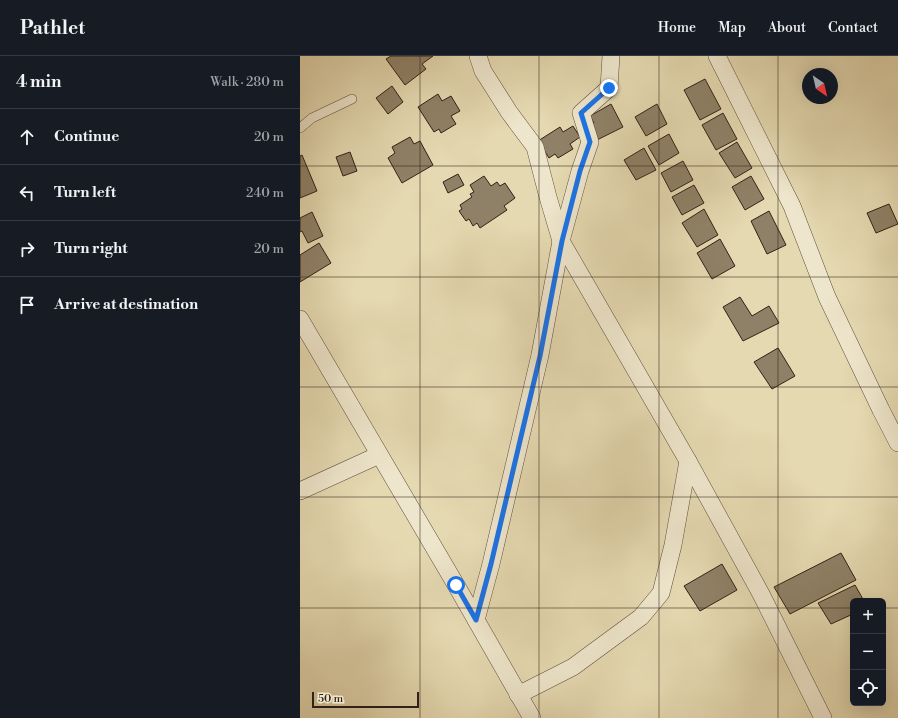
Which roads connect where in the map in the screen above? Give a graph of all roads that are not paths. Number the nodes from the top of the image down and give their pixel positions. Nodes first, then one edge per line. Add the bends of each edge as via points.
1 (478, 56) edge
2 (611, 56) edge
3 (717, 56) edge
4 (352, 99) dead end
5 (300, 128) edge
6 (562, 241) junction
7 (300, 319) edge
8 (898, 443) edge
9 (379, 455) junction
10 (688, 461) junction
11 (300, 491) edge
12 (476, 620) junction
13 (518, 695) junction
14 (532, 718) edge
15 (823, 718) edge

1 - 6 street via 483,71 535,147
2 - 6 street via 609,88 581,113 590,142
3 - 8 street via 792,206 827,297
4 - 5 lane via 312,118
6 - 10 street
6 - 12 street via 538,363
7 - 9 street
9 - 11 street
9 - 12 street
10 - 13 street via 673,545 661,593 640,617 573,667
10 - 15 street via 761,594
12 - 13 street
13 - 14 street

